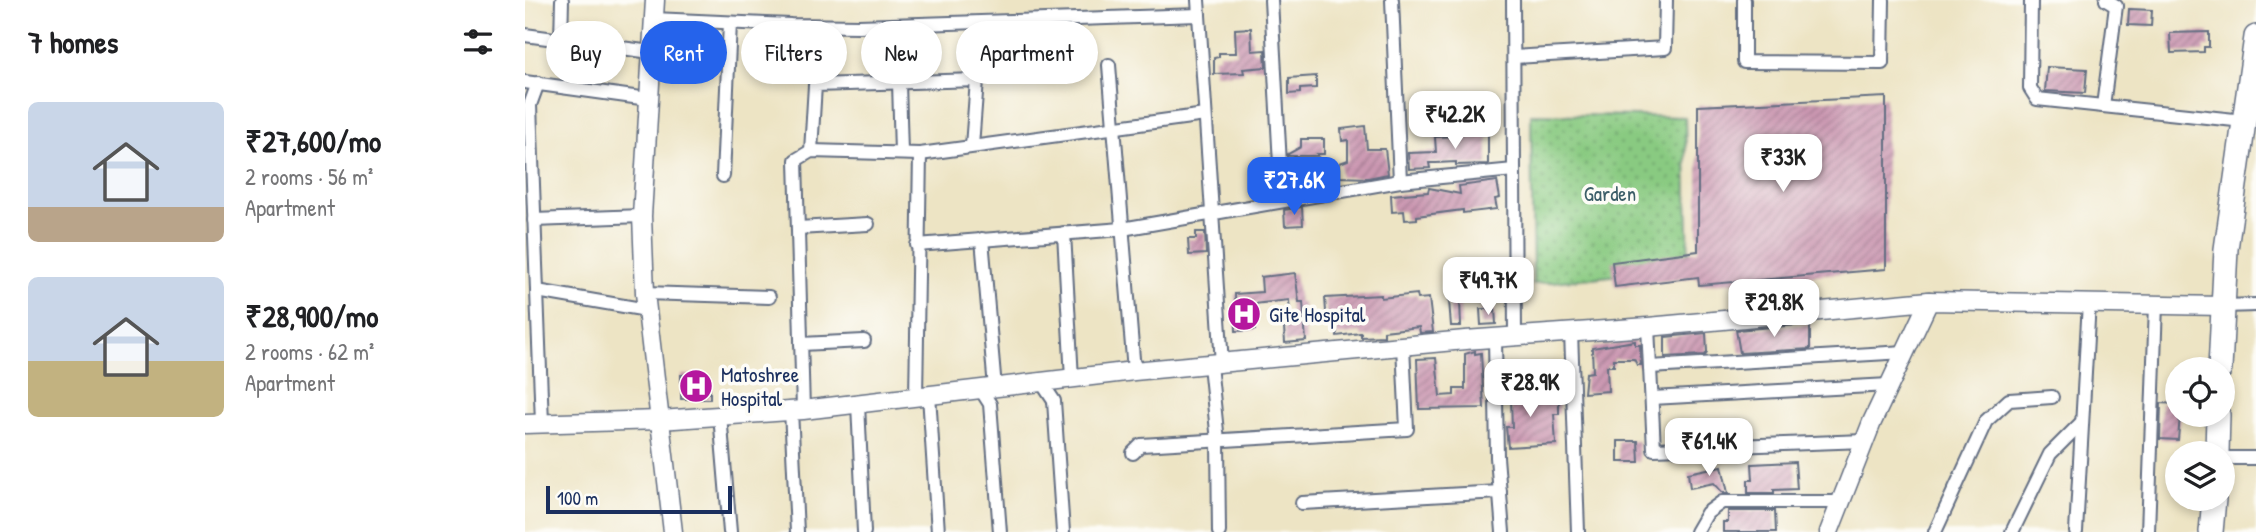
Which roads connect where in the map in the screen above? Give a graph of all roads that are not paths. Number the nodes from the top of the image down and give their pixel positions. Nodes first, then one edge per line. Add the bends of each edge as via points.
1 (562, 0) edge
2 (655, 0) edge
3 (1198, 0) edge
4 (1271, 0) edge
5 (1392, 0) edge
6 (1513, 0) edge
7 (1667, 0) edge
8 (1744, 0) edge
9 (1883, 0) edge
10 (2032, 0) edge
11 (2106, 0) edge
12 (1199, 15) junction
13 (653, 19) joint
14 (561, 21) edge
15 (730, 23) junction
16 (525, 35) edge
17 (2256, 37) edge
18 (546, 38) edge
19 (1514, 57) junction
20 (1109, 65) dead end
21 (942, 81) edge
22 (531, 82) edge
23 (861, 83) edge
24 (649, 84) edge
25 (899, 84) edge
26 (648, 99) junction
27 (2103, 106) junction
28 (1205, 115) junction
29 (2244, 121) junction
30 (1114, 127) junction
31 (972, 146) junction
32 (811, 151) junction
33 (901, 153) junction
34 (920, 154) junction
35 (529, 168) edge
36 (1514, 170) junction
37 (723, 176) dead end
38 (1400, 181) junction
39 (1283, 201) junction
40 (1212, 214) junction
41 (642, 216) junction
42 (534, 220) junction
43 (868, 224) dead end
44 (798, 228) junction
45 (1122, 229) junction
46 (1064, 233) junction
47 (982, 239) junction
48 (917, 245) junction
49 (537, 291) junction
50 (769, 297) dead end
51 (1929, 300) junction
52 (646, 301) junction
53 (2089, 302) junction
54 (2156, 304) junction
55 (2256, 305) edge
56 (2223, 306) junction
57 (1648, 327) junction
58 (1571, 332) junction
59 (1515, 336) junction
60 (1495, 338) junction
61 (864, 341) dead end
62 (801, 344) junction
63 (1403, 346) junction
64 (1905, 352) junction
65 (2221, 357) edge
66 (1216, 364) junction
67 (1650, 368) junction
68 (1134, 371) junction
69 (1072, 379) junction
70 (1042, 383) junction
71 (1889, 385) junction
72 (988, 389) junction
73 (923, 396) junction
74 (2052, 397) dead end
75 (1652, 398) junction
76 (858, 404) junction
77 (797, 410) junction
78 (720, 415) junction
79 (660, 420) junction
80 (2083, 422) junction
81 (534, 423) edge
82 (1218, 441) junction
83 (1865, 441) junction
84 (1133, 453) dead end
85 (2235, 458) edge
86 (2256, 458) edge
87 (1500, 492) junction
88 (1842, 502) junction
89 (1303, 503) dead end
90 (2213, 511) edge
91 (673, 532) edge
92 (730, 532) edge
93 (797, 532) edge
94 (865, 532) edge
95 (938, 532) edge
96 (1000, 532) edge
97 (1063, 532) edge
98 (1219, 532) edge
99 (1503, 532) edge
100 (1578, 532) edge
101 (1696, 532) edge
102 (1829, 532) edge
103 (1935, 532) edge
104 (2012, 532) edge
105 (2076, 532) edge
106 (2148, 532) edge
107 (2211, 532) edge

1 - 14 street
2 - 13 street
3 - 12 street
4 - 39 street
5 - 38 street
6 - 19 street
7 - 19 street via 1665,48
8 - 9 street via 1744,62 1882,64
10 - 27 street via 2030,88 2037,99
11 - 27 street via 2116,6
12 - 15 street via 859,26
12 - 28 street
13 - 15 street
15 - 37 street
16 - 18 street
17 - 29 highway
19 - 36 street
20 - 30 street
21 - 31 street via 977,80
22 - 26 street
22 - 35 street
23 - 32 street via 815,85
24 - 26 street
25 - 33 street
26 - 41 street
27 - 29 street
28 - 30 street
28 - 40 street
29 - 56 highway
30 - 31 street
30 - 45 street
31 - 34 street
32 - 33 street
32 - 44 street via 796,160
33 - 34 street
34 - 48 street
35 - 42 street
36 - 38 street
36 - 59 street
38 - 39 street
39 - 40 street
40 - 45 street
40 - 66 street
41 - 42 street
41 - 52 street
42 - 49 street
43 - 44 street
44 - 62 street
45 - 46 street
45 - 68 street
46 - 47 street
46 - 69 street
47 - 48 street
47 - 72 street
48 - 73 street
49 - 52 street
49 - 81 street
50 - 52 street
51 - 53 street
51 - 57 street
51 - 64 street
52 - 79 street
53 - 54 street
53 - 80 street
54 - 56 street
54 - 106 street
55 - 56 street
56 - 65 highway
57 - 58 street
57 - 67 street
58 - 59 street
58 - 100 street
59 - 60 street
60 - 63 street
60 - 87 street
61 - 62 street
62 - 77 street
63 - 66 street
63 - 82 street via 1407,429
64 - 67 street
64 - 71 street
66 - 68 street
66 - 82 street
67 - 75 street
68 - 69 street
69 - 70 street
70 - 72 street
70 - 97 street via 1054,401
71 - 75 street
71 - 83 street
72 - 73 street
72 - 96 street
73 - 76 street
73 - 95 street
74 - 103 street via 2009,400 1986,421
75 - 83 street via 1654,449
76 - 77 street
76 - 94 street
77 - 78 street
77 - 93 street
78 - 79 street
78 - 92 street
79 - 81 street
79 - 91 street
80 - 104 street via 2050,454
80 - 105 street
82 - 84 street via 1141,445
82 - 98 street
83 - 88 street
85 - 86 street
87 - 89 street
87 - 99 street
88 - 101 street via 1722,502 1707,513
88 - 102 street
90 - 107 highway

